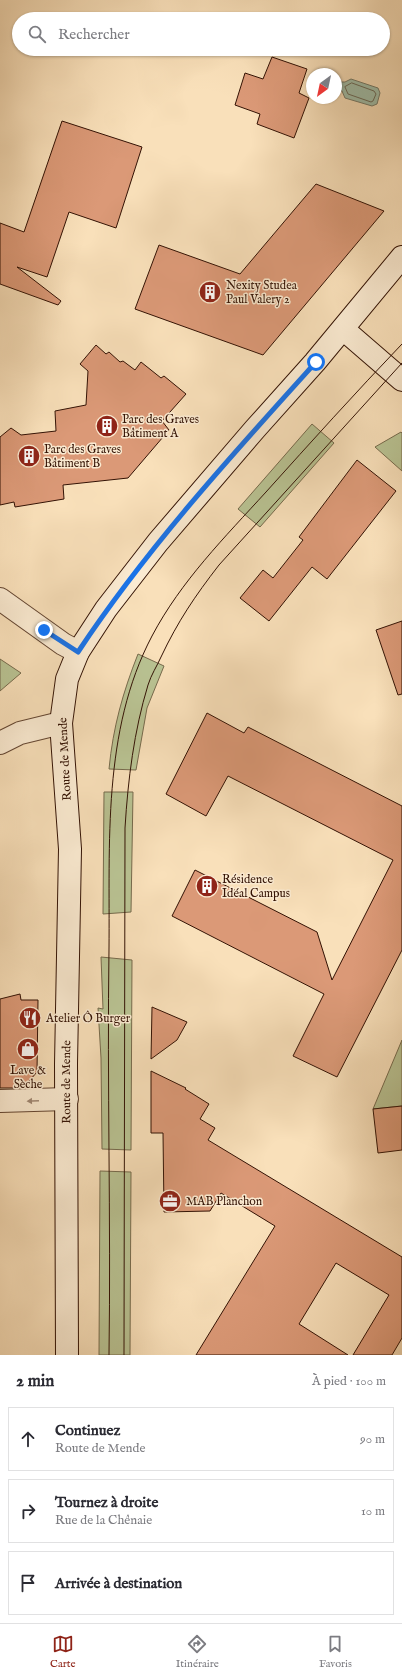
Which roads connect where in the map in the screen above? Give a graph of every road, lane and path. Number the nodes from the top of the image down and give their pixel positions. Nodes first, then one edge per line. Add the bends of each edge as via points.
1 (402, 257) edge
2 (343, 329) junction
3 (402, 380) edge
4 (0, 599) edge
5 (78, 652) junction
6 (61, 723) junction
7 (0, 743) edge
8 (67, 1099) junction
9 (0, 1101) edge
10 (67, 1355) edge

1 - 2 main road, Route de Mende
2 - 3 main road
2 - 5 main road, Route de Mende via 158,542 106,609
4 - 5 main road
5 - 6 main road, Route de Mende via 67,679
6 - 7 main road via 20,733
6 - 8 main road, Route de Mende via 70,848
8 -> 9 main road
8 - 10 main road, Route de Mende

